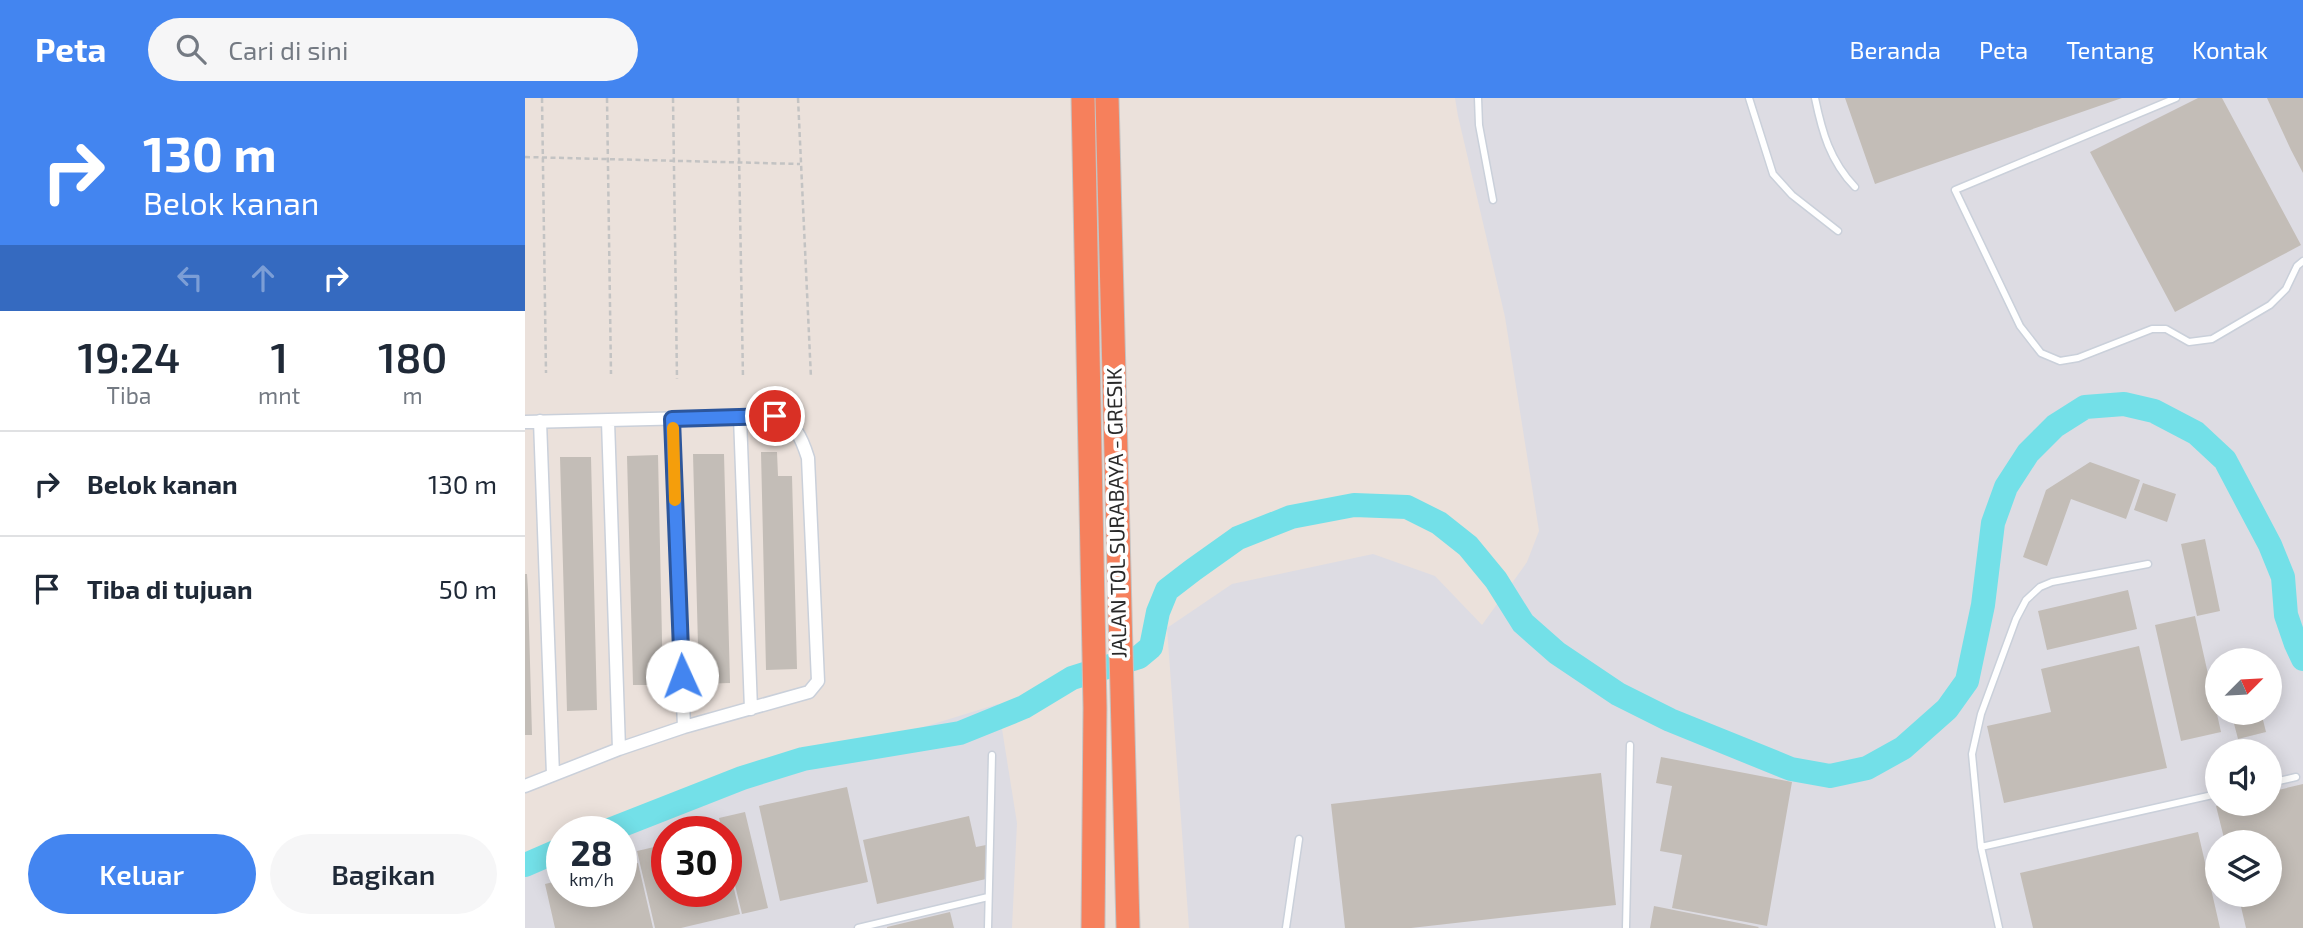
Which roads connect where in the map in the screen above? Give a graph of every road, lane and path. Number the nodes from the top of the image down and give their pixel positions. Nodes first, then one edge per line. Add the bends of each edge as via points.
1 (541, 98) edge
2 (607, 98) edge
3 (673, 98) edge
4 (739, 98) edge
5 (798, 98) edge
6 (1083, 98) edge
7 (1107, 98) edge
8 (1478, 98) edge
9 (1749, 98) edge
10 (1815, 98) edge
11 (2176, 98) edge
12 (525, 157) edge
13 (543, 157) junction
14 (608, 159) junction
15 (674, 160) junction
16 (740, 162) junction
17 (800, 164) junction
18 (1855, 187) dead end
19 (1493, 200) dead end
20 (1838, 231) dead end
21 (2303, 261) edge
22 (546, 373) dead end
23 (611, 374) dead end
24 (743, 378) dead end
25 (811, 378) dead end
26 (677, 379) dead end
27 (740, 417) junction
28 (672, 419) junction
29 (540, 421) junction
30 (608, 421) junction
31 (525, 422) edge
32 (2148, 564) dead end
33 (751, 709) junction
34 (684, 727) junction
35 (1630, 745) dead end
36 (619, 749) junction
37 (992, 755) dead end
38 (553, 775) junction
39 (2296, 777) dead end
40 (2282, 780) edge
41 (525, 786) edge
42 (2205, 797) edge
43 (1299, 839) dead end
44 (1981, 847) junction
45 (1127, 872) junction
46 (988, 897) junction
47 (858, 928) edge
48 (988, 928) edge
49 (1093, 928) edge
50 (1128, 928) edge
51 (1133, 928) edge
52 (1286, 928) edge
53 (1626, 928) edge
54 (1999, 928) edge

1 - 13 path
2 - 14 path
3 - 15 path
4 - 16 path
5 - 17 path
6 - 49 highway, JALAN TOL SURABAYA - GRESIK via 1094,708
7 - 45 highway, JALAN TOL SURABAYA - GRESIK
8 - 19 lane
9 - 20 lane via 1773,174
10 - 18 lane via 1830,153
11 - 21 lane via 1955,190 2021,326 2041,353 2060,361 2078,358 2152,329 2166,329 2189,342 2212,339 2270,305
12 - 13 path
13 - 14 path
13 - 22 path
14 - 15 path
14 - 23 path
15 - 16 path
15 - 26 path
16 - 17 path
16 - 24 path
17 - 25 path
27 - 28 street
27 - 33 street
27 - 33 street via 784,418 801,438 808,458 818,681 809,692
28 - 30 street
28 - 34 street
29 - 30 street
29 - 31 street
29 - 38 street
30 - 36 street
32 - 44 lane via 2052,582 2026,600 1981,714 1972,754
33 - 34 street
34 - 36 street
35 - 53 lane
36 - 38 street
37 - 46 lane
38 - 41 street
39 - 40 lane
42 - 44 lane
43 - 52 lane
44 - 54 lane
45 - 50 highway, JALAN TOL SURABAYA - GRESIK
45 - 51 highway
46 - 47 lane
46 - 48 lane

